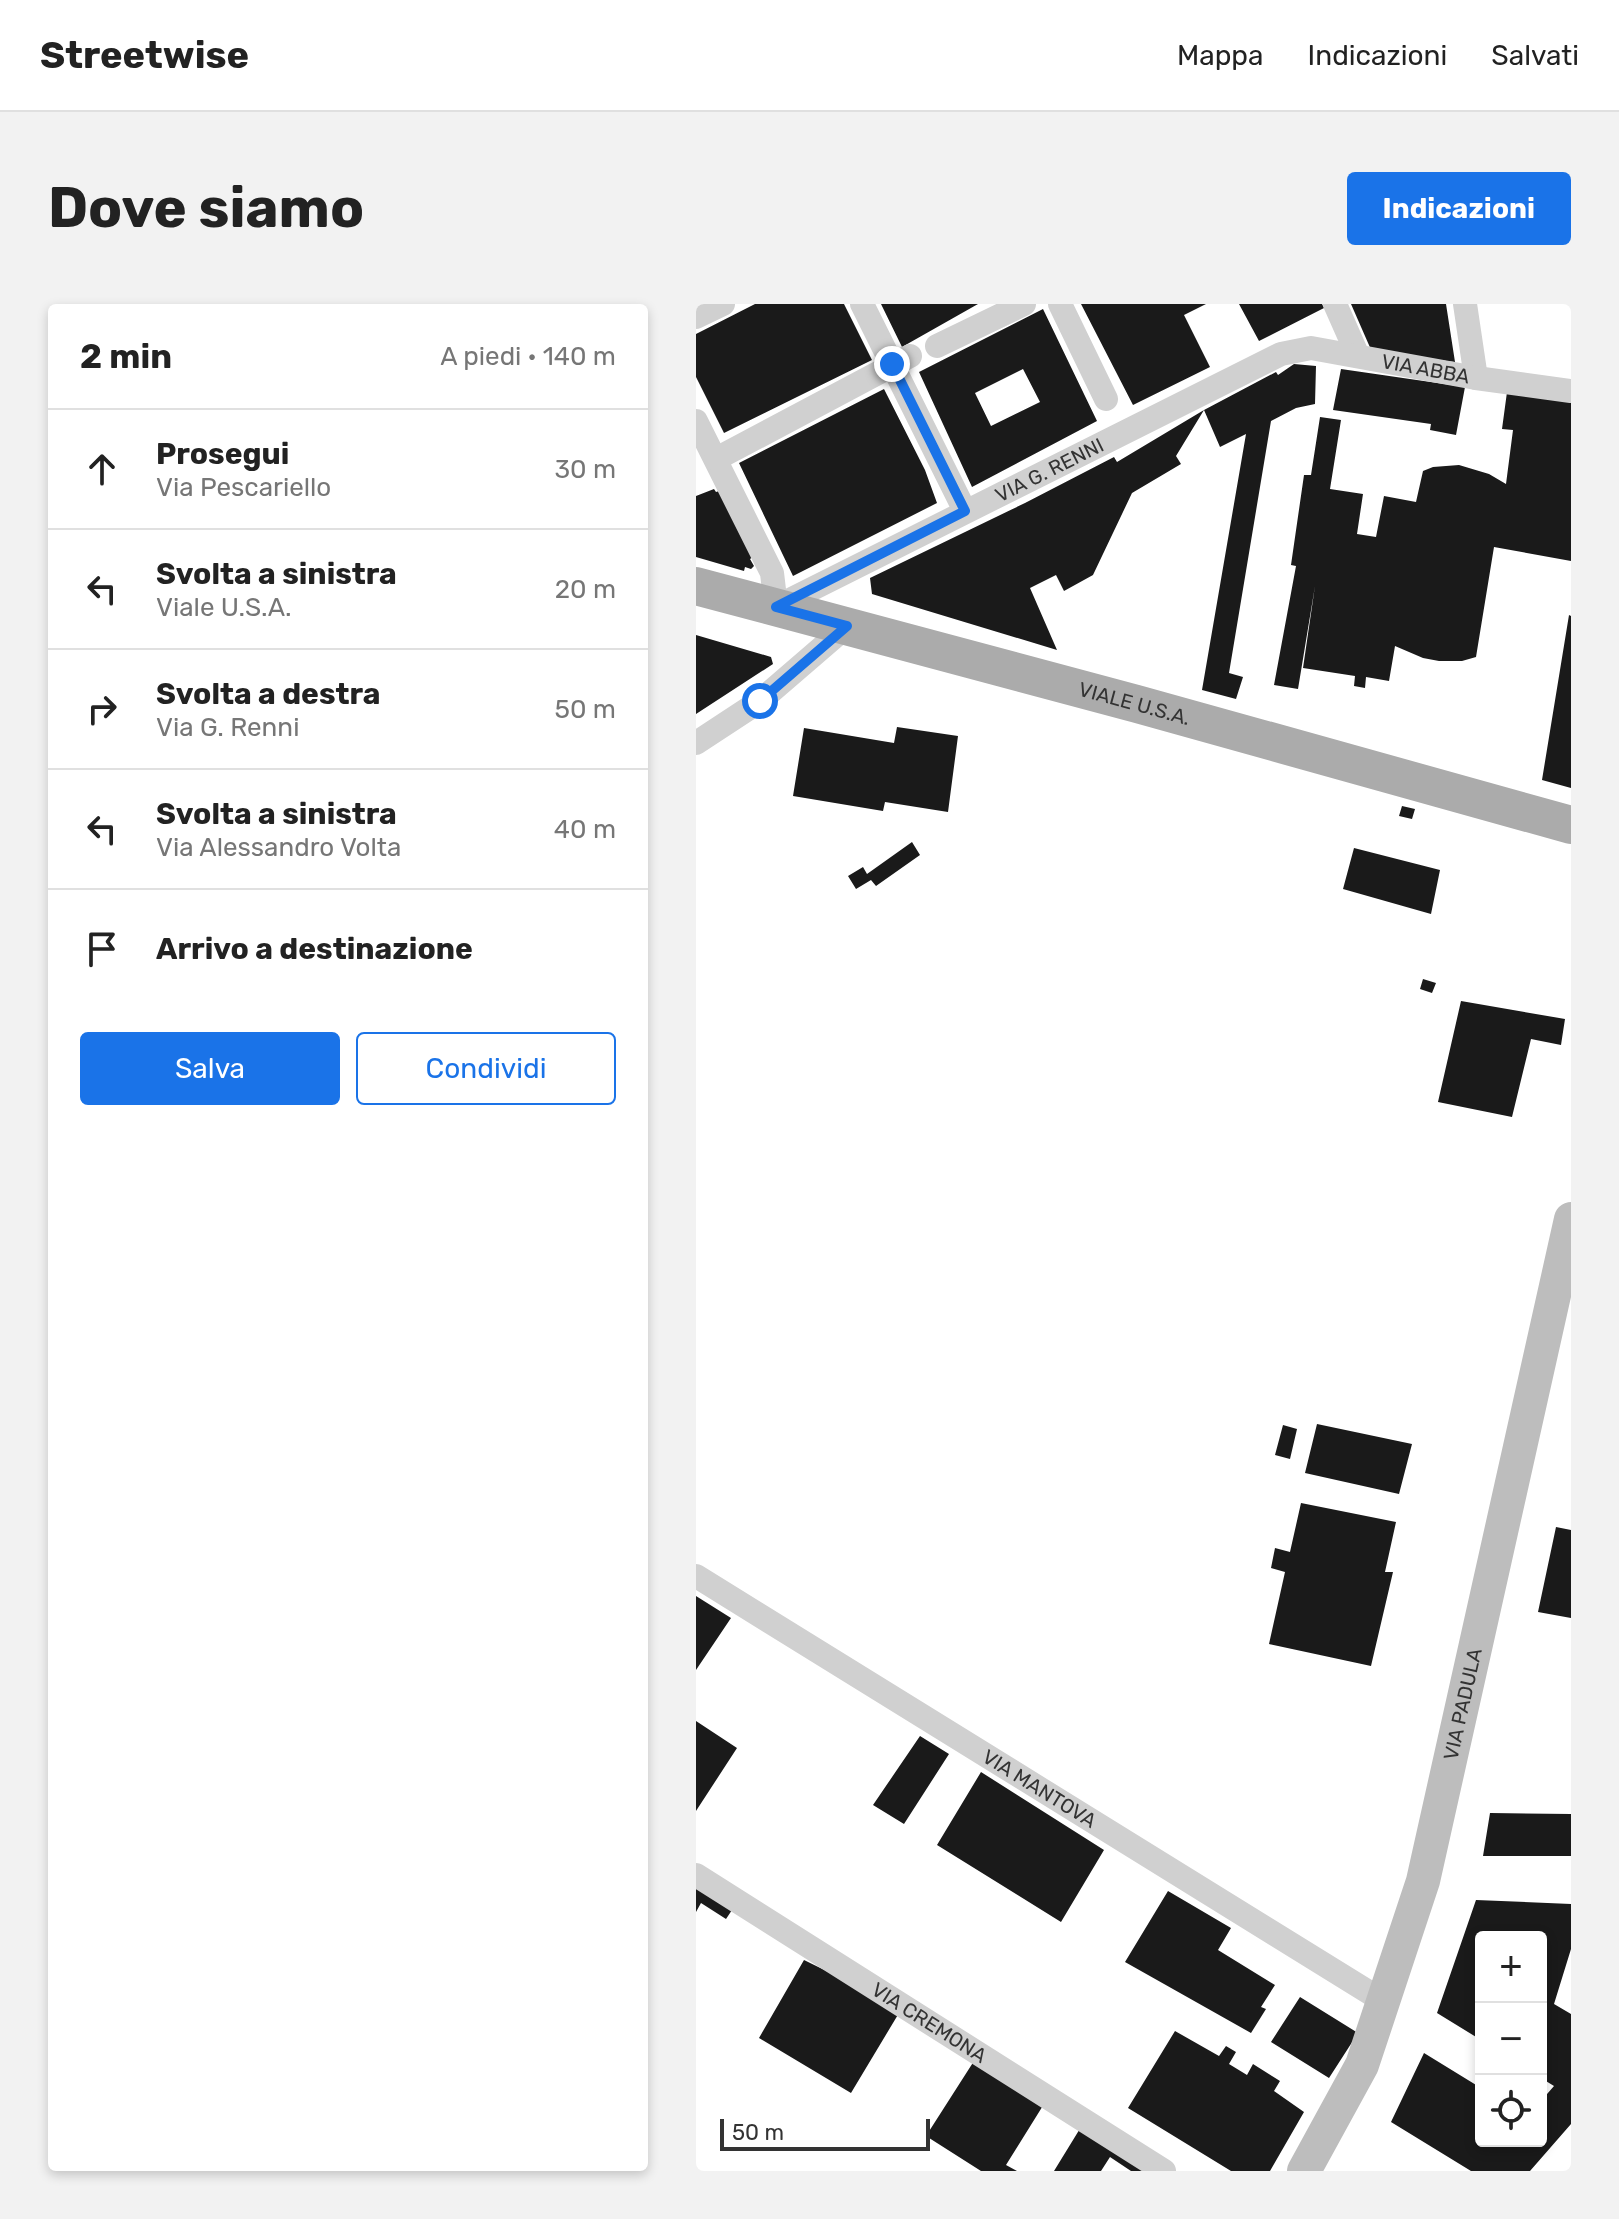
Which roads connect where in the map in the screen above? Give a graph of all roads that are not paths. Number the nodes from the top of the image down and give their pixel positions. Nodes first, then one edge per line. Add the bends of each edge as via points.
1 (723, 304) edge
2 (862, 304) edge
3 (1024, 304) edge
4 (1060, 304) edge
5 (1335, 304) edge
6 (1465, 304) edge
7 (696, 317) edge
8 (937, 346) dead end
9 (1281, 354) joint
10 (1358, 356) junction
11 (901, 360) junction
12 (1476, 378) junction
13 (1571, 391) edge
14 (1106, 399) dead end
15 (696, 421) edge
16 (716, 459) junction
17 (965, 511) junction
18 (696, 586) edge
19 (776, 607) junction
20 (847, 626) junction
21 (696, 743) edge
22 (1571, 825) edge
23 (1571, 1219) edge
24 (696, 1576) edge
25 (696, 1875) edge
26 (1383, 2001) junction
27 (1164, 2171) edge
28 (1304, 2171) edge

1 - 7 street
2 - 11 street
3 - 8 street
4 - 14 street
5 - 10 street
6 - 12 street
9 - 10 street, VIA ABBA via 1311,348
9 - 17 street, VIA G. RENNI
10 - 12 street, VIA ABBA
11 - 16 street
11 - 17 street
12 - 13 street, VIA ABBA
15 - 16 street
16 - 19 street via 772,573
17 - 19 street, VIA G. RENNI
18 - 19 main road, VIALE U.S.A.
19 - 20 main road, VIALE U.S.A.
20 - 21 street via 760,701
20 - 22 main road, VIALE U.S.A.
23 - 26 street, VIA PADULA via 1423,1881
24 - 26 street, VIA MANTOVA
25 - 27 street, VIA CREMONA
26 - 28 street, VIA PADULA via 1362,2065

